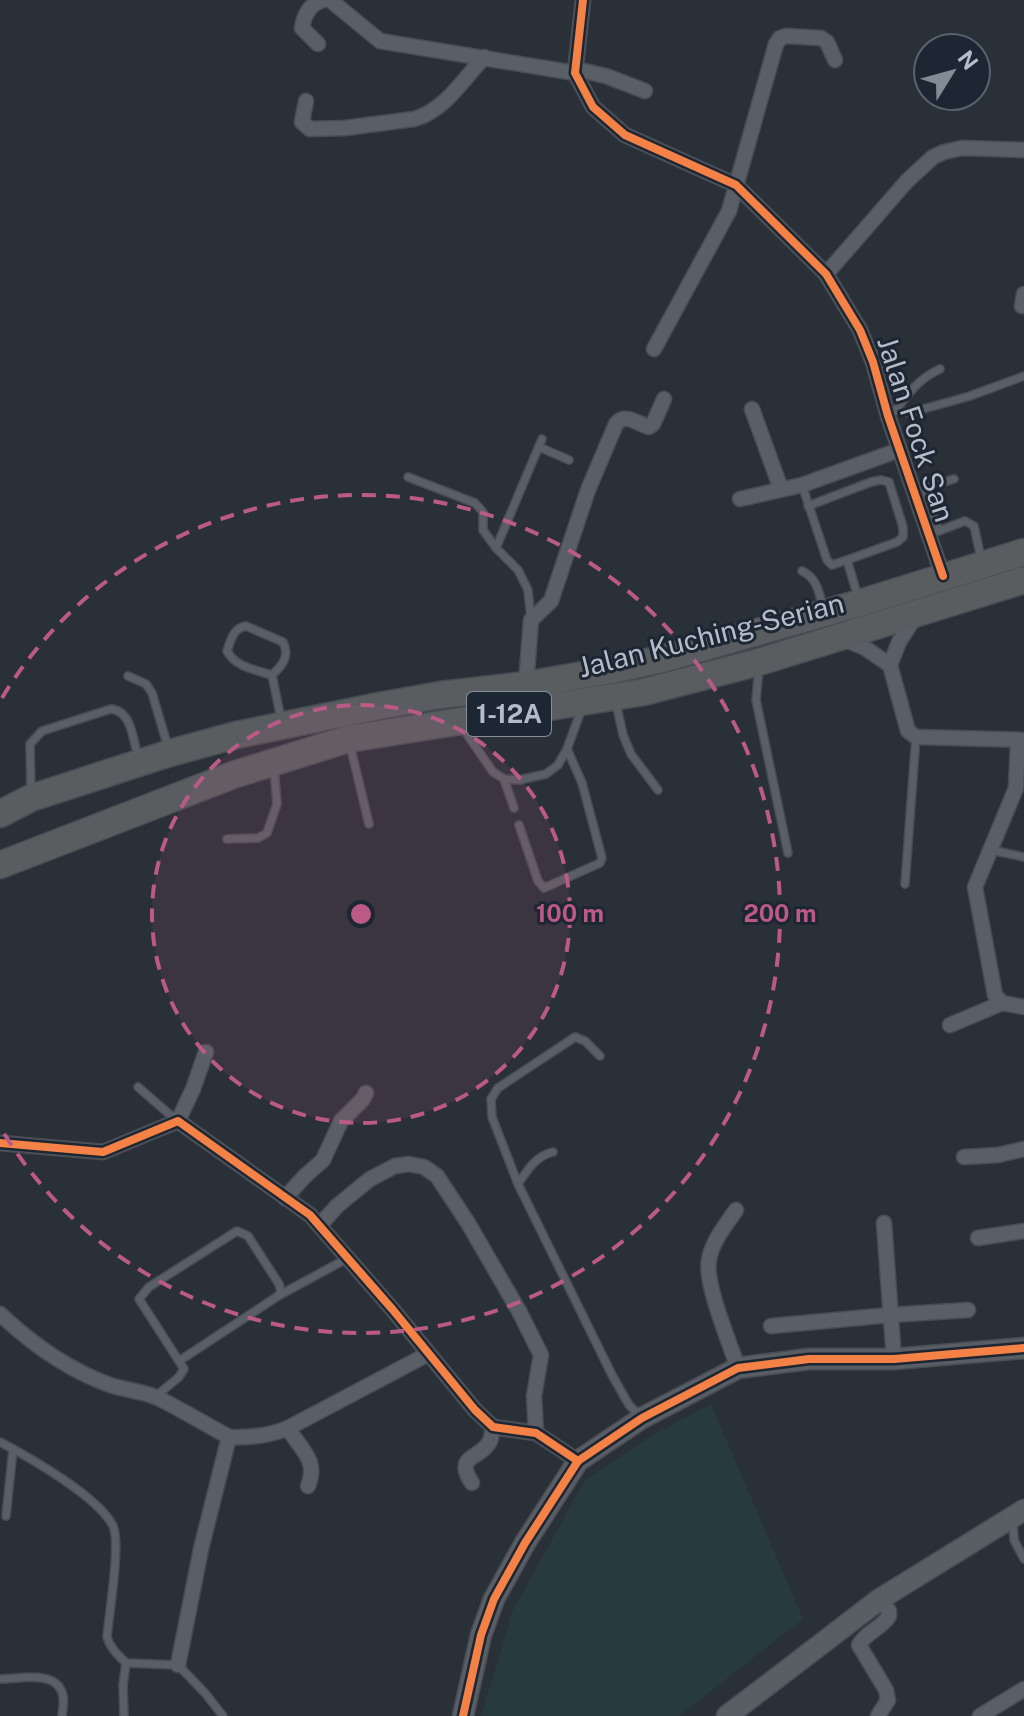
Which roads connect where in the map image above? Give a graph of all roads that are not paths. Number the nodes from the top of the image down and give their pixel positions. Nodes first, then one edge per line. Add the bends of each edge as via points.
1 (323, 0) edge
2 (330, 0) edge
3 (583, 0) edge
4 (318, 44) dead end
5 (484, 57) junction
6 (835, 60) dead end
7 (575, 71) junction
8 (645, 91) dead end
9 (306, 101) dead end
10 (1024, 150) edge
11 (736, 185) junction
12 (826, 274) junction
13 (654, 349) dead end
14 (940, 369) dead end
15 (1024, 376) edge
16 (664, 399) dead end
17 (752, 409) dead end
18 (892, 413) junction
19 (899, 450) junction
20 (569, 460) dead end
21 (408, 477) dead end
22 (954, 479) dead end
23 (802, 485) junction
24 (781, 489) junction
25 (740, 499) dead end
26 (808, 506) junction
27 (934, 533) junction
28 (496, 548) junction
29 (1024, 552) edge
30 (847, 560) junction
31 (982, 564) junction
32 (802, 571) dead end
33 (943, 576) junction
34 (1024, 580) edge
35 (860, 603) junction
36 (917, 613) junction
37 (824, 614) junction
38 (531, 620) junction
39 (839, 637) junction
40 (759, 662) junction
41 (890, 665) junction
42 (272, 675) junction
43 (128, 676) dead end
44 (526, 685) junction
45 (615, 697) junction
46 (584, 702) junction
47 (459, 722) junction
48 (283, 724) junction
49 (916, 737) junction
50 (348, 739) junction
51 (1021, 740) edge
52 (567, 749) junction
53 (170, 753) junction
54 (273, 761) junction
55 (139, 763) junction
56 (504, 779) junction
57 (658, 790) dead end
58 (31, 798) junction
59 (514, 808) dead end
60 (0, 814) edge
61 (369, 824) dead end
62 (519, 825) dead end
63 (227, 839) dead end
64 (991, 850) junction
65 (788, 853) dead end
66 (1024, 857) edge
67 (0, 865) edge
68 (905, 884) dead end
69 (1002, 1003) junction
70 (1024, 1007) edge
71 (950, 1025) dead end
72 (206, 1052) dead end
73 (600, 1056) dead end
74 (138, 1087) dead end
75 (366, 1093) dead end
76 (178, 1121) junction
77 (0, 1143) edge
78 (1024, 1149) edge
79 (553, 1152) dead end
80 (964, 1157) dead end
81 (518, 1184) junction
82 (285, 1198) junction
83 (736, 1210) dead end
84 (884, 1223) dead end
85 (320, 1225) junction
86 (1024, 1231) edge
87 (978, 1238) dead end
88 (349, 1258) junction
89 (278, 1296) junction
90 (968, 1310) dead end
91 (0, 1314) edge
92 (890, 1315) junction
93 (771, 1326) dead end
94 (1024, 1348) edge
95 (428, 1354) junction
96 (894, 1359) junction
97 (179, 1361) junction
98 (738, 1368) junction
99 (155, 1397) junction
100 (642, 1418) junction
101 (493, 1427) junction
102 (288, 1428) junction
103 (536, 1433) junction
104 (229, 1437) junction
105 (0, 1442) edge
106 (13, 1449) junction
107 (578, 1461) junction
108 (472, 1483) dead end
109 (308, 1486) dead end
110 (1019, 1513) edge
111 (6, 1516) dead end
112 (1024, 1559) edge
113 (880, 1599) junction
114 (126, 1663) junction
115 (178, 1665) junction
116 (0, 1679) edge
117 (1024, 1689) edge
118 (62, 1716) edge
119 (124, 1716) edge
120 (223, 1716) edge
121 (463, 1716) edge
122 (727, 1716) edge
123 (878, 1716) edge
124 (980, 1716) edge

1 - 4 street via 304,16 302,28
2 - 5 street via 380,41
3 - 7 street
5 - 7 street
5 - 9 street via 444,102 414,119 310,129 302,122
6 - 11 street via 821,38 780,38
7 - 8 street
7 - 11 street, Jalan Fock San via 593,107 625,135
10 - 12 street via 962,148 933,157
11 - 12 street, Jalan Fock San
11 - 13 street via 729,211
12 - 18 street, Jalan Fock San via 860,330
14 - 18 lane via 911,388
15 - 18 lane via 970,396
16 - 38 street via 649,427 624,418 616,424 551,601
17 - 24 street
18 - 19 street, Jalan Fock San
19 - 23 street
19 - 27 street, Jalan Fock San
20 - 28 lane via 540,443
21 - 28 lane via 475,503 483,512 483,530
22 - 27 lane via 926,491
23 - 24 street
23 - 26 lane
24 - 25 street
26 - 30 lane via 827,560 832,565
26 - 30 lane via 871,482 889,482 903,537
27 - 31 lane via 970,523
27 - 33 street, Jalan Fock San
28 - 38 lane via 518,570 528,590
29 - 31 highway, Jalan Kuching-Serian
30 - 35 lane
31 - 33 highway, Jalan Kuching-Serian
32 - 37 lane via 817,586
33 - 35 highway, Jalan Kuching-Serian
34 - 36 highway, Jalan Kuching-Serian / 1-12A
35 - 37 highway, Jalan Kuching-Serian
36 - 39 highway, Jalan Kuching-Serian / 1-12A
36 - 41 street
37 - 44 highway, Jalan Kuching-Serian via 666,658
38 - 44 street
39 - 40 highway, Jalan Kuching-Serian / 1-12A
39 - 41 street
40 - 45 highway, Jalan Kuching-Serian / 1-12A
40 - 65 lane via 756,700
41 - 49 street via 908,731
42 - 42 lane via 229,656 241,627 283,642 286,657
42 - 48 lane
43 - 53 lane via 152,693
44 - 48 highway, Jalan Kuching-Serian
45 - 46 highway, Jalan Kuching-Serian / 1-12A
45 - 57 lane via 631,754
46 - 47 highway, Jalan Kuching-Serian / 1-12A
46 - 52 lane
47 - 50 highway, Jalan Kuching-Serian / 1-12A
47 - 56 lane via 493,772
48 - 53 highway, Jalan Kuching-Serian
49 - 51 street
49 - 68 lane
50 - 54 highway, Jalan Kuching-Serian / 1-12A
50 - 61 lane
51 - 64 street via 1016,788
52 - 56 lane via 546,774
52 - 62 lane via 582,783 600,863 544,888
53 - 55 highway, Jalan Kuching-Serian
54 - 63 lane via 277,804 267,833
54 - 67 highway, Jalan Kuching-Serian / 1-12A
55 - 58 highway, Jalan Kuching-Serian
55 - 58 lane via 120,710 42,731 30,744
56 - 59 lane
58 - 60 highway, Jalan Kuching-Serian
64 - 66 lane
64 - 69 street via 975,887 995,995
69 - 70 street
69 - 71 street
72 - 76 street
73 - 81 lane via 575,1037 498,1088 491,1099 492,1117
74 - 76 lane
75 - 82 street via 341,1121 323,1160
76 - 77 street via 103,1152
76 - 82 street
78 - 80 street
79 - 81 lane via 539,1157
81 - 100 lane via 612,1375
82 - 85 street
83 - 98 street via 708,1261 711,1287
84 - 92 street
85 - 88 street
85 - 103 street via 370,1179 395,1166 424,1167 437,1176 541,1355 534,1396
86 - 87 street
88 - 89 lane
88 - 95 street
89 - 97 lane
89 - 97 lane via 279,1284 248,1236 237,1231 149,1287 139,1299
90 - 92 street
91 - 99 street via 80,1372
92 - 93 street
92 - 96 street
94 - 96 street
95 - 101 street
95 - 102 street
96 - 98 street via 809,1359
97 - 99 lane via 184,1369 179,1377
98 - 100 street
99 - 104 street
100 - 107 street
101 - 103 street
101 - 108 street via 490,1442 465,1466
102 - 104 street via 258,1437
102 - 109 street via 309,1461
103 - 107 street
104 - 115 street
105 - 106 lane
106 - 111 lane
106 - 114 lane via 81,1492 113,1527 107,1637
107 - 121 street via 494,1599
110 - 112 lane via 1014,1540
110 - 113 street
113 - 122 street
113 - 123 street via 889,1616 859,1645 886,1690 888,1700
114 - 115 lane
114 - 119 lane
115 - 120 lane
116 - 118 lane via 48,1678 63,1695
117 - 124 street

